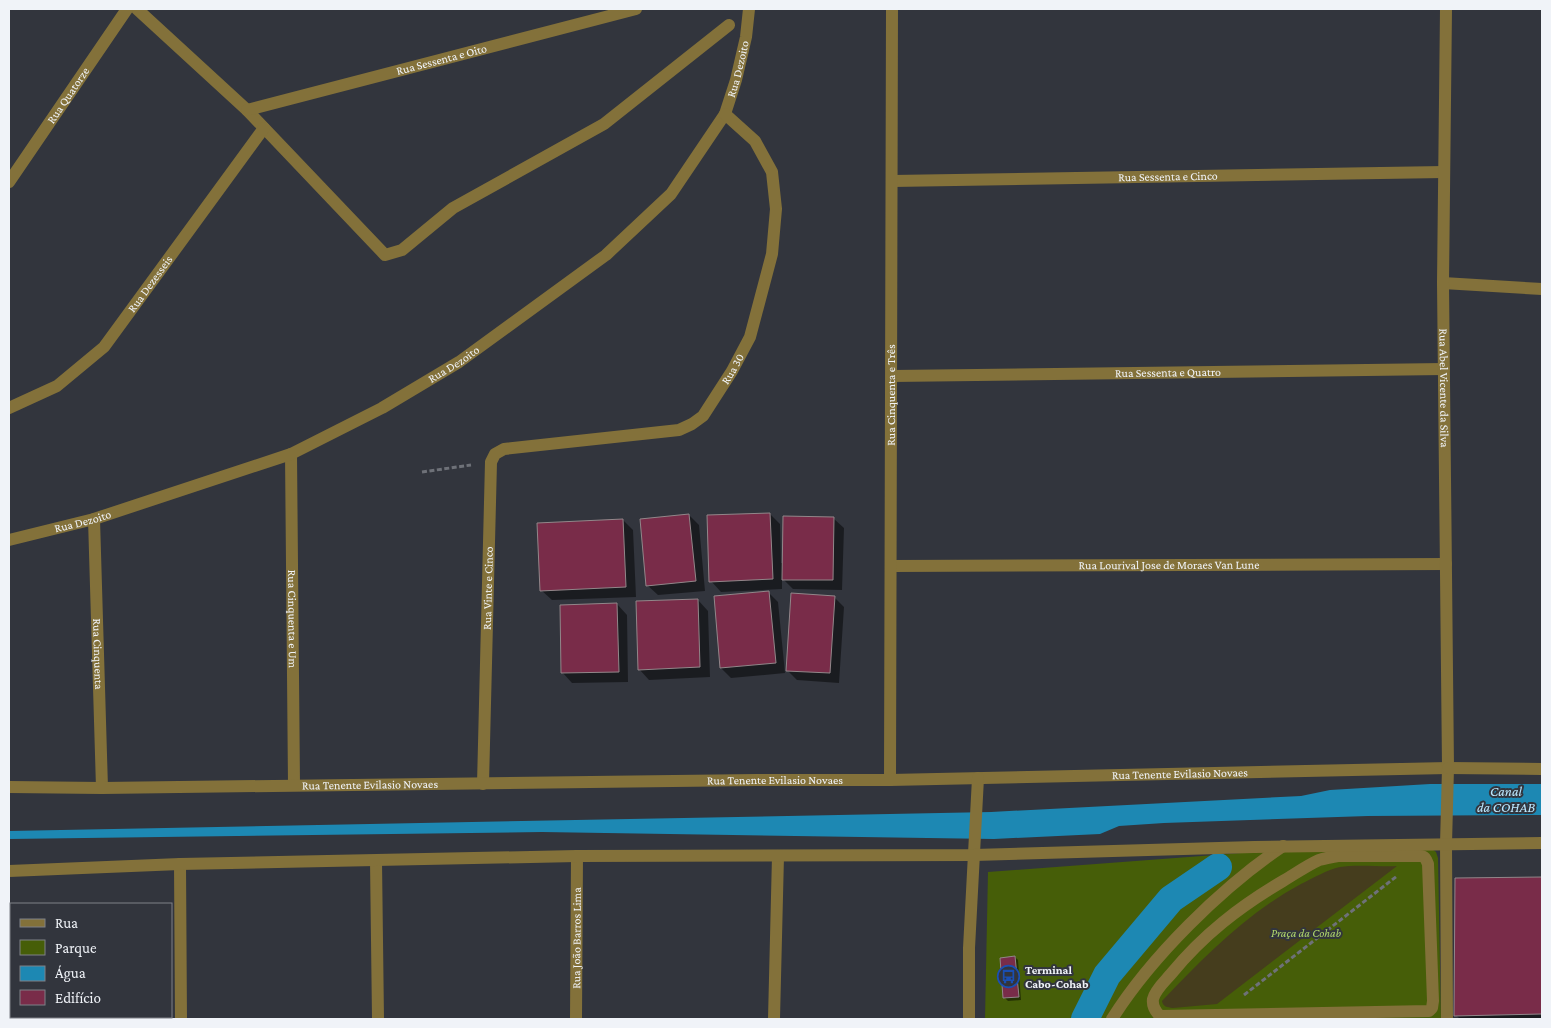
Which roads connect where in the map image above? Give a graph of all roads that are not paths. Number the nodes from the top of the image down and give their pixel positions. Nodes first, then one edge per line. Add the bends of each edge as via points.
1 (128, 9) edge
2 (138, 9) edge
3 (636, 9) edge
4 (749, 9) edge
5 (892, 9) edge
6 (1446, 9) edge
7 (729, 25) dead end
8 (247, 110) junction
9 (725, 114) junction
10 (264, 128) junction
11 (1444, 172) junction
12 (892, 181) junction
13 (9, 182) edge
14 (1443, 284) junction
15 (1542, 289) edge
16 (1444, 368) junction
17 (892, 376) junction
18 (9, 408) edge
19 (291, 454) junction
20 (491, 462) joint
21 (94, 518) junction
22 (9, 540) edge
23 (1446, 564) junction
24 (891, 566) junction
25 (1542, 769) edge
26 (1448, 774) junction
27 (978, 778) junction
28 (890, 780) junction
29 (484, 784) junction
30 (294, 785) junction
31 (9, 787) edge
32 (102, 788) junction
33 (1542, 843) edge
34 (1446, 844) junction
35 (1282, 846) junction
36 (974, 849) junction
37 (577, 856) junction
38 (778, 856) junction
39 (1423, 856) joint
40 (376, 861) junction
41 (180, 864) junction
42 (9, 871) edge
43 (181, 1019) edge
44 (378, 1019) edge
45 (576, 1019) edge
46 (774, 1019) edge
47 (969, 1019) edge
48 (1112, 1019) edge
49 (1447, 1019) edge

1 - 13 street, Rua Quatorze
2 - 8 street
3 - 8 street, Rua Sessenta e Oito
4 - 9 street, Rua Dezoito via 746,37
5 - 12 street, Rua Cinquenta e Três
6 - 11 street, Rua Abel Vicente da Silva
7 - 10 street via 604,124 453,208 402,250 384,255
8 - 10 street
9 - 19 street, Rua Dezoito via 671,194 606,255 459,362 382,408
9 - 20 street, Rua 30 via 755,141 762,152 772,172 776,209 772,254 750,336 732,372 703,416 679,430 504,449 495,454
10 - 18 street, Rua Dezesseis via 104,347 57,386
11 - 12 street, Rua Sessenta e Cinco
11 - 14 street, Rua Abel Vicente da Silva
12 - 17 street, Rua Cinquenta e Três
14 - 15 street
14 - 16 street, Rua Abel Vicente da Silva
16 - 17 street, Rua Sessenta e Quatro
16 - 23 street, Rua Abel Vicente da Silva
17 - 24 street, Rua Cinquenta e Três
19 - 21 street, Rua Dezoito
19 - 30 street, Rua Cinquenta e Um
20 - 29 street, Rua Vinte e Cinco
21 - 22 street, Rua Dezoito
21 - 32 street, Rua Cinquenta
23 - 24 street, Rua Lourival Jose de Moraes Van Lune
23 - 26 street, Rua Abel Vicente da Silva
24 - 28 street, Rua Cinquenta e Três
25 - 26 street, Rua Tenente Evilasio Novaes
26 - 27 street, Rua Tenente Evilasio Novaes
26 - 34 street, Rua Abel Vicente da Silva
27 - 28 street, Rua Tenente Evilasio Novaes
27 - 36 street
28 - 29 street, Rua Tenente Evilasio Novaes
29 - 30 street, Rua Tenente Evilasio Novaes
30 - 32 street, Rua Tenente Evilasio Novaes
31 - 32 street, Rua Tenente Evilasio Novaes
33 - 34 street
34 - 35 street
34 - 49 street, Rua Abel Vicente da Silva
35 - 36 street
35 - 48 street via 1233,884 1181,934 1140,979
36 - 38 street
36 - 47 street
37 - 38 street
37 - 40 street
37 - 45 street, Rua João Barros Lima
38 - 46 street
39 - 39 street via 1428,864 1434,1001 1429,1011 1160,1016 1153,1006 1158,989 1190,950 1256,897 1307,867 1338,856
40 - 41 street
40 - 44 street
41 - 42 street
41 - 43 street

